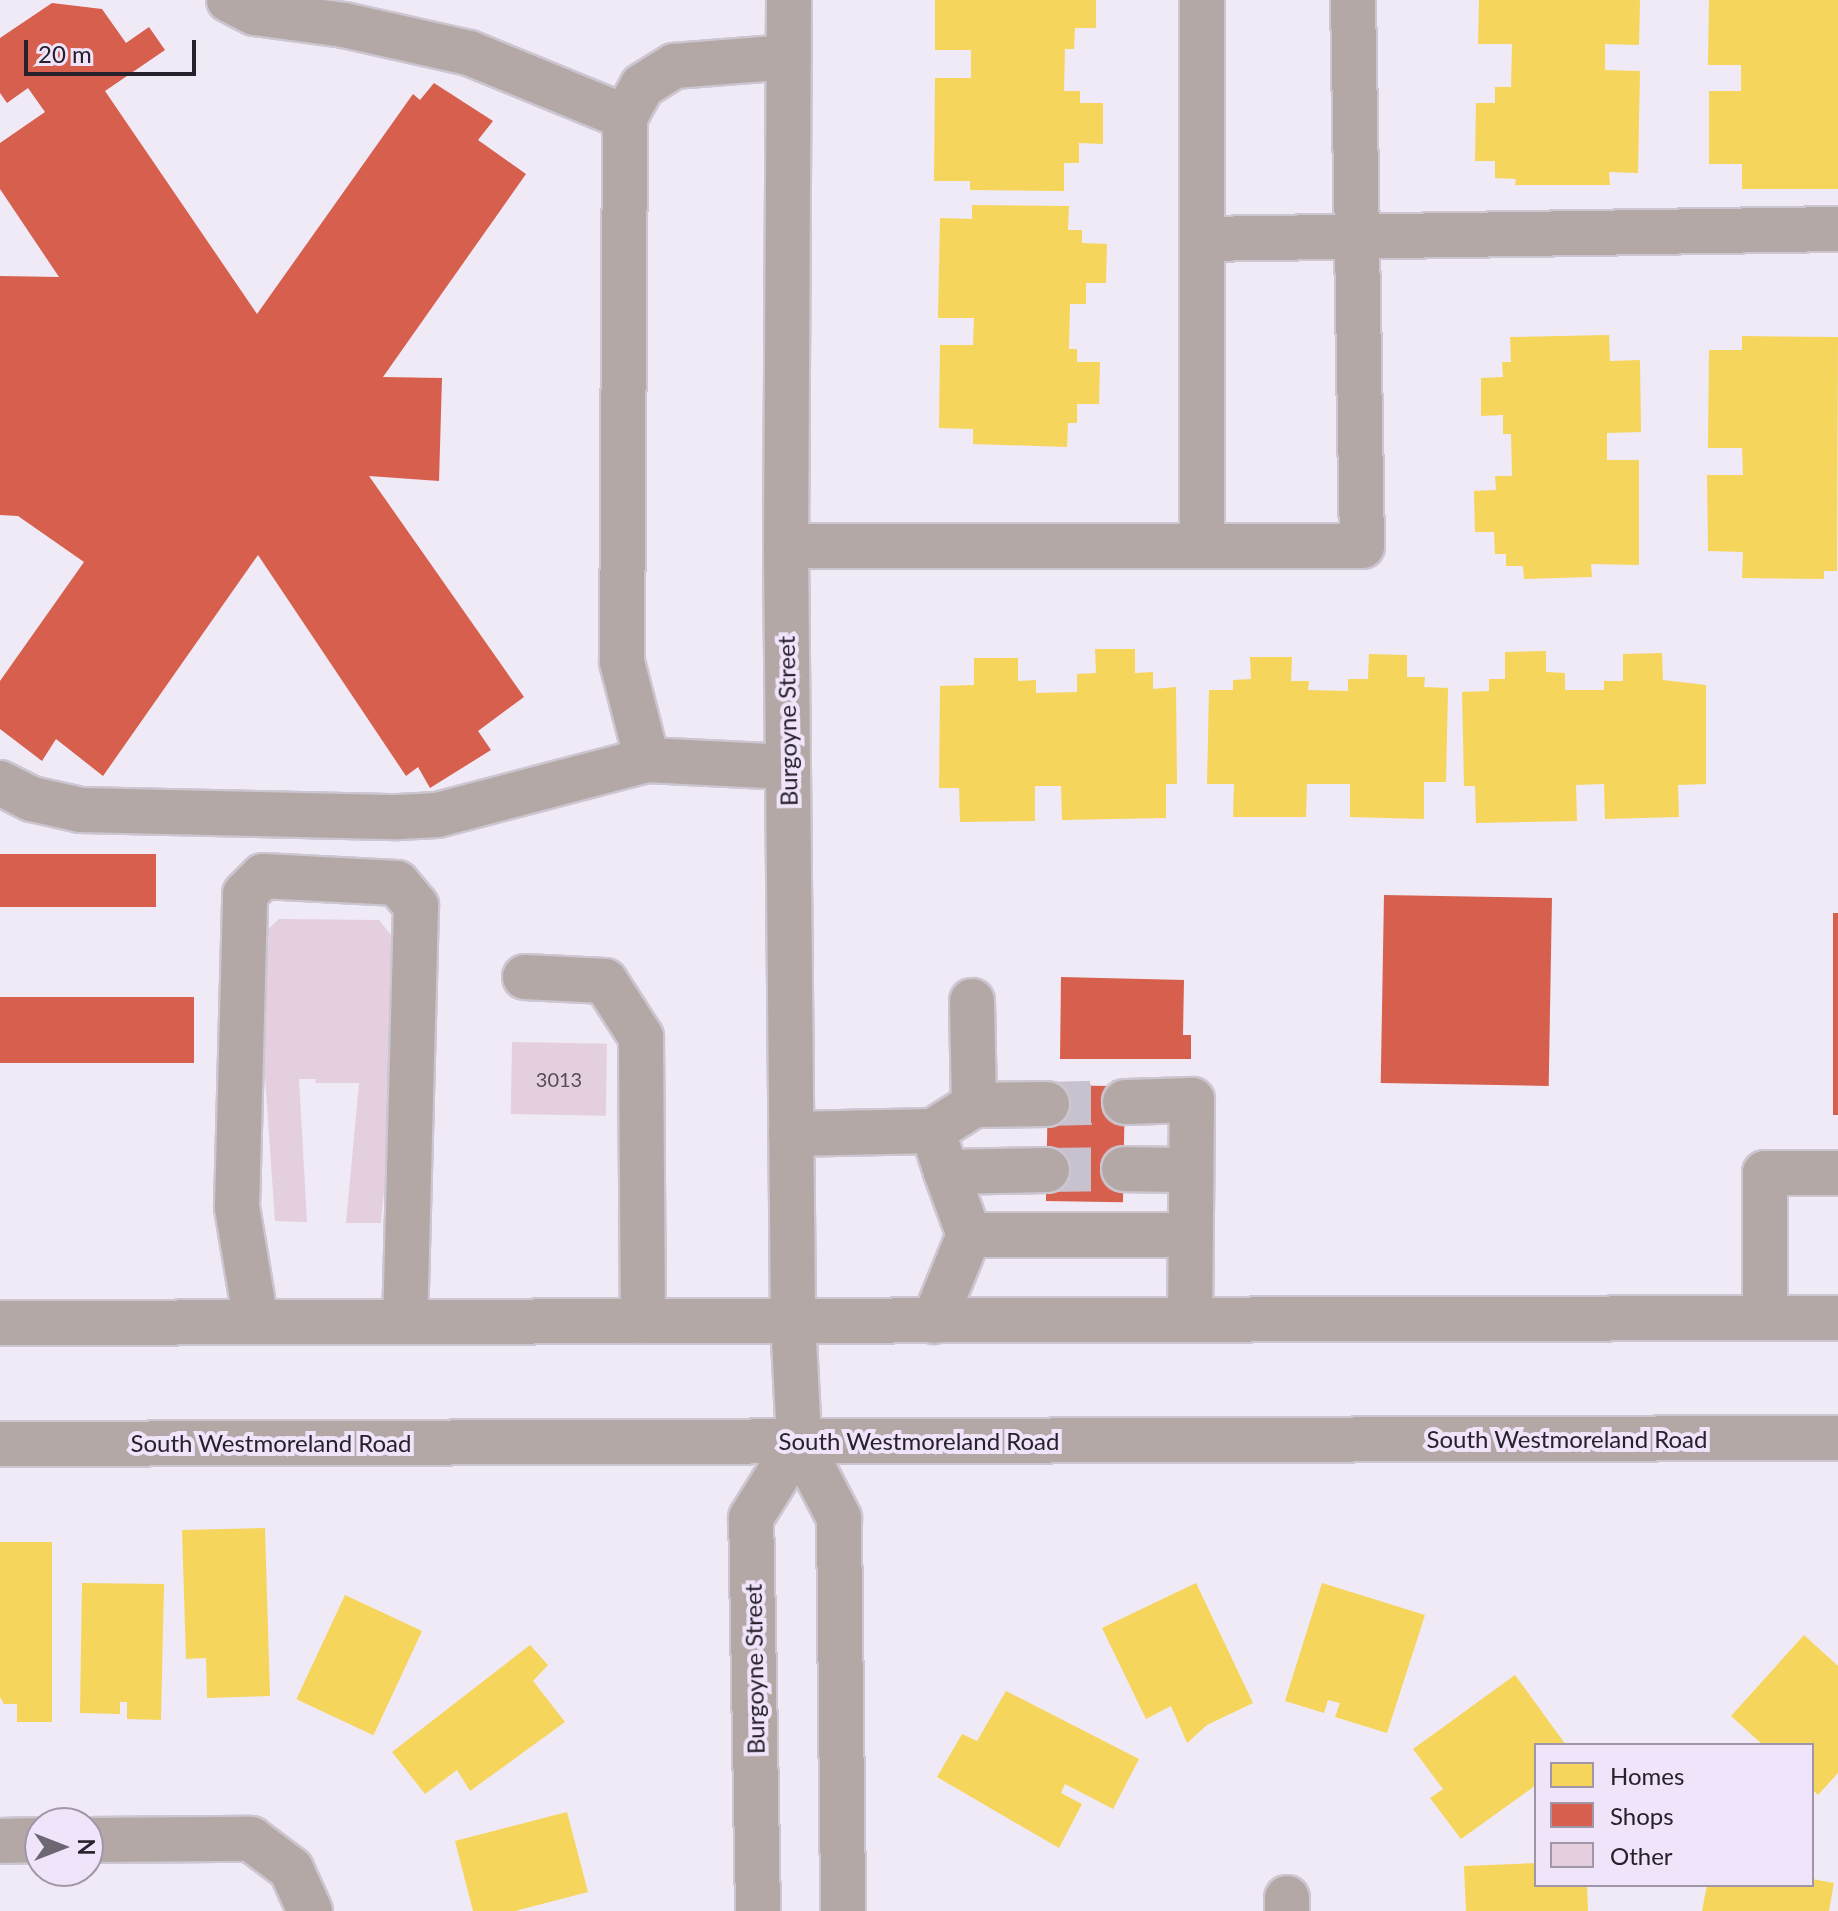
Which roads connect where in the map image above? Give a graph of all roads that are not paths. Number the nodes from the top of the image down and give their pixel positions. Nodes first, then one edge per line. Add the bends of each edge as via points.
1 (229, 0) edge
2 (789, 0) edge
3 (1202, 0) edge
4 (1353, 0) edge
5 (789, 57) junction
6 (625, 117) junction
7 (1838, 229) edge
8 (1354, 235) junction
9 (1202, 239) junction
10 (786, 546) junction
11 (1202, 546) junction
12 (647, 760) junction
13 (787, 767) junction
14 (0, 783) edge
15 (525, 977) dead end
16 (972, 1001) dead end
17 (1125, 1102) tunnel mouth
18 (1047, 1104) tunnel mouth
19 (974, 1105) junction
20 (933, 1131) junction
21 (791, 1134) junction
22 (1124, 1169) tunnel mouth
23 (1047, 1170) tunnel mouth
24 (1191, 1170) junction
25 (946, 1172) junction
26 (1838, 1173) edge
27 (969, 1235) junction
28 (1191, 1235) junction
29 (1765, 1318) junction
30 (1838, 1318) edge
31 (1190, 1320) junction
32 (643, 1321) junction
33 (793, 1321) junction
34 (934, 1321) junction
35 (256, 1322) junction
36 (405, 1322) junction
37 (0, 1323) edge
38 (1838, 1438) edge
39 (799, 1441) junction
40 (0, 1444) edge
41 (24, 1840) edge
42 (104, 1840) edge
43 (0, 1841) edge
44 (310, 1911) edge
45 (758, 1911) edge
46 (843, 1911) edge

1 - 6 street via 255,13 344,25 469,53
2 - 5 street, Burgoyne Street
3 - 9 street
4 - 8 street
5 - 6 street via 674,66 642,86
5 - 10 street, Burgoyne Street
6 - 12 street via 622,662
7 - 8 street
8 - 9 street
8 - 11 street via 1362,546
9 - 11 street
10 - 11 street
10 - 13 street, Burgoyne Street
12 - 13 street
12 - 14 street via 437,815 399,817 81,810 32,799
13 - 21 street, Burgoyne Street
15 - 32 street via 605,981 641,1037
16 - 19 street
17 - 24 street via 1192,1100
18 - 19 street
19 - 20 street
20 - 21 street
20 - 25 street
21 - 33 street, Burgoyne Street
22 - 24 street
23 - 25 street
24 - 28 street
25 - 27 street
26 - 29 street via 1765,1173
27 - 28 street
27 - 34 street
28 - 31 street
29 - 30 main road
29 - 31 main road
31 - 34 main road
32 - 33 main road
32 - 36 main road
33 - 34 main road
33 - 39 street, Burgoyne Street
35 - 36 main road
35 - 36 street via 237,1207 245,894 263,876 397,883 416,906
35 - 37 main road
38 - 39 main road, South Westmoreland Road
39 - 40 main road, South Westmoreland Road
39 - 45 street, Burgoyne Street via 751,1518
39 - 46 street, Burgoyne Street via 839,1518
41 - 43 street
42 - 44 street via 251,1839 291,1869

